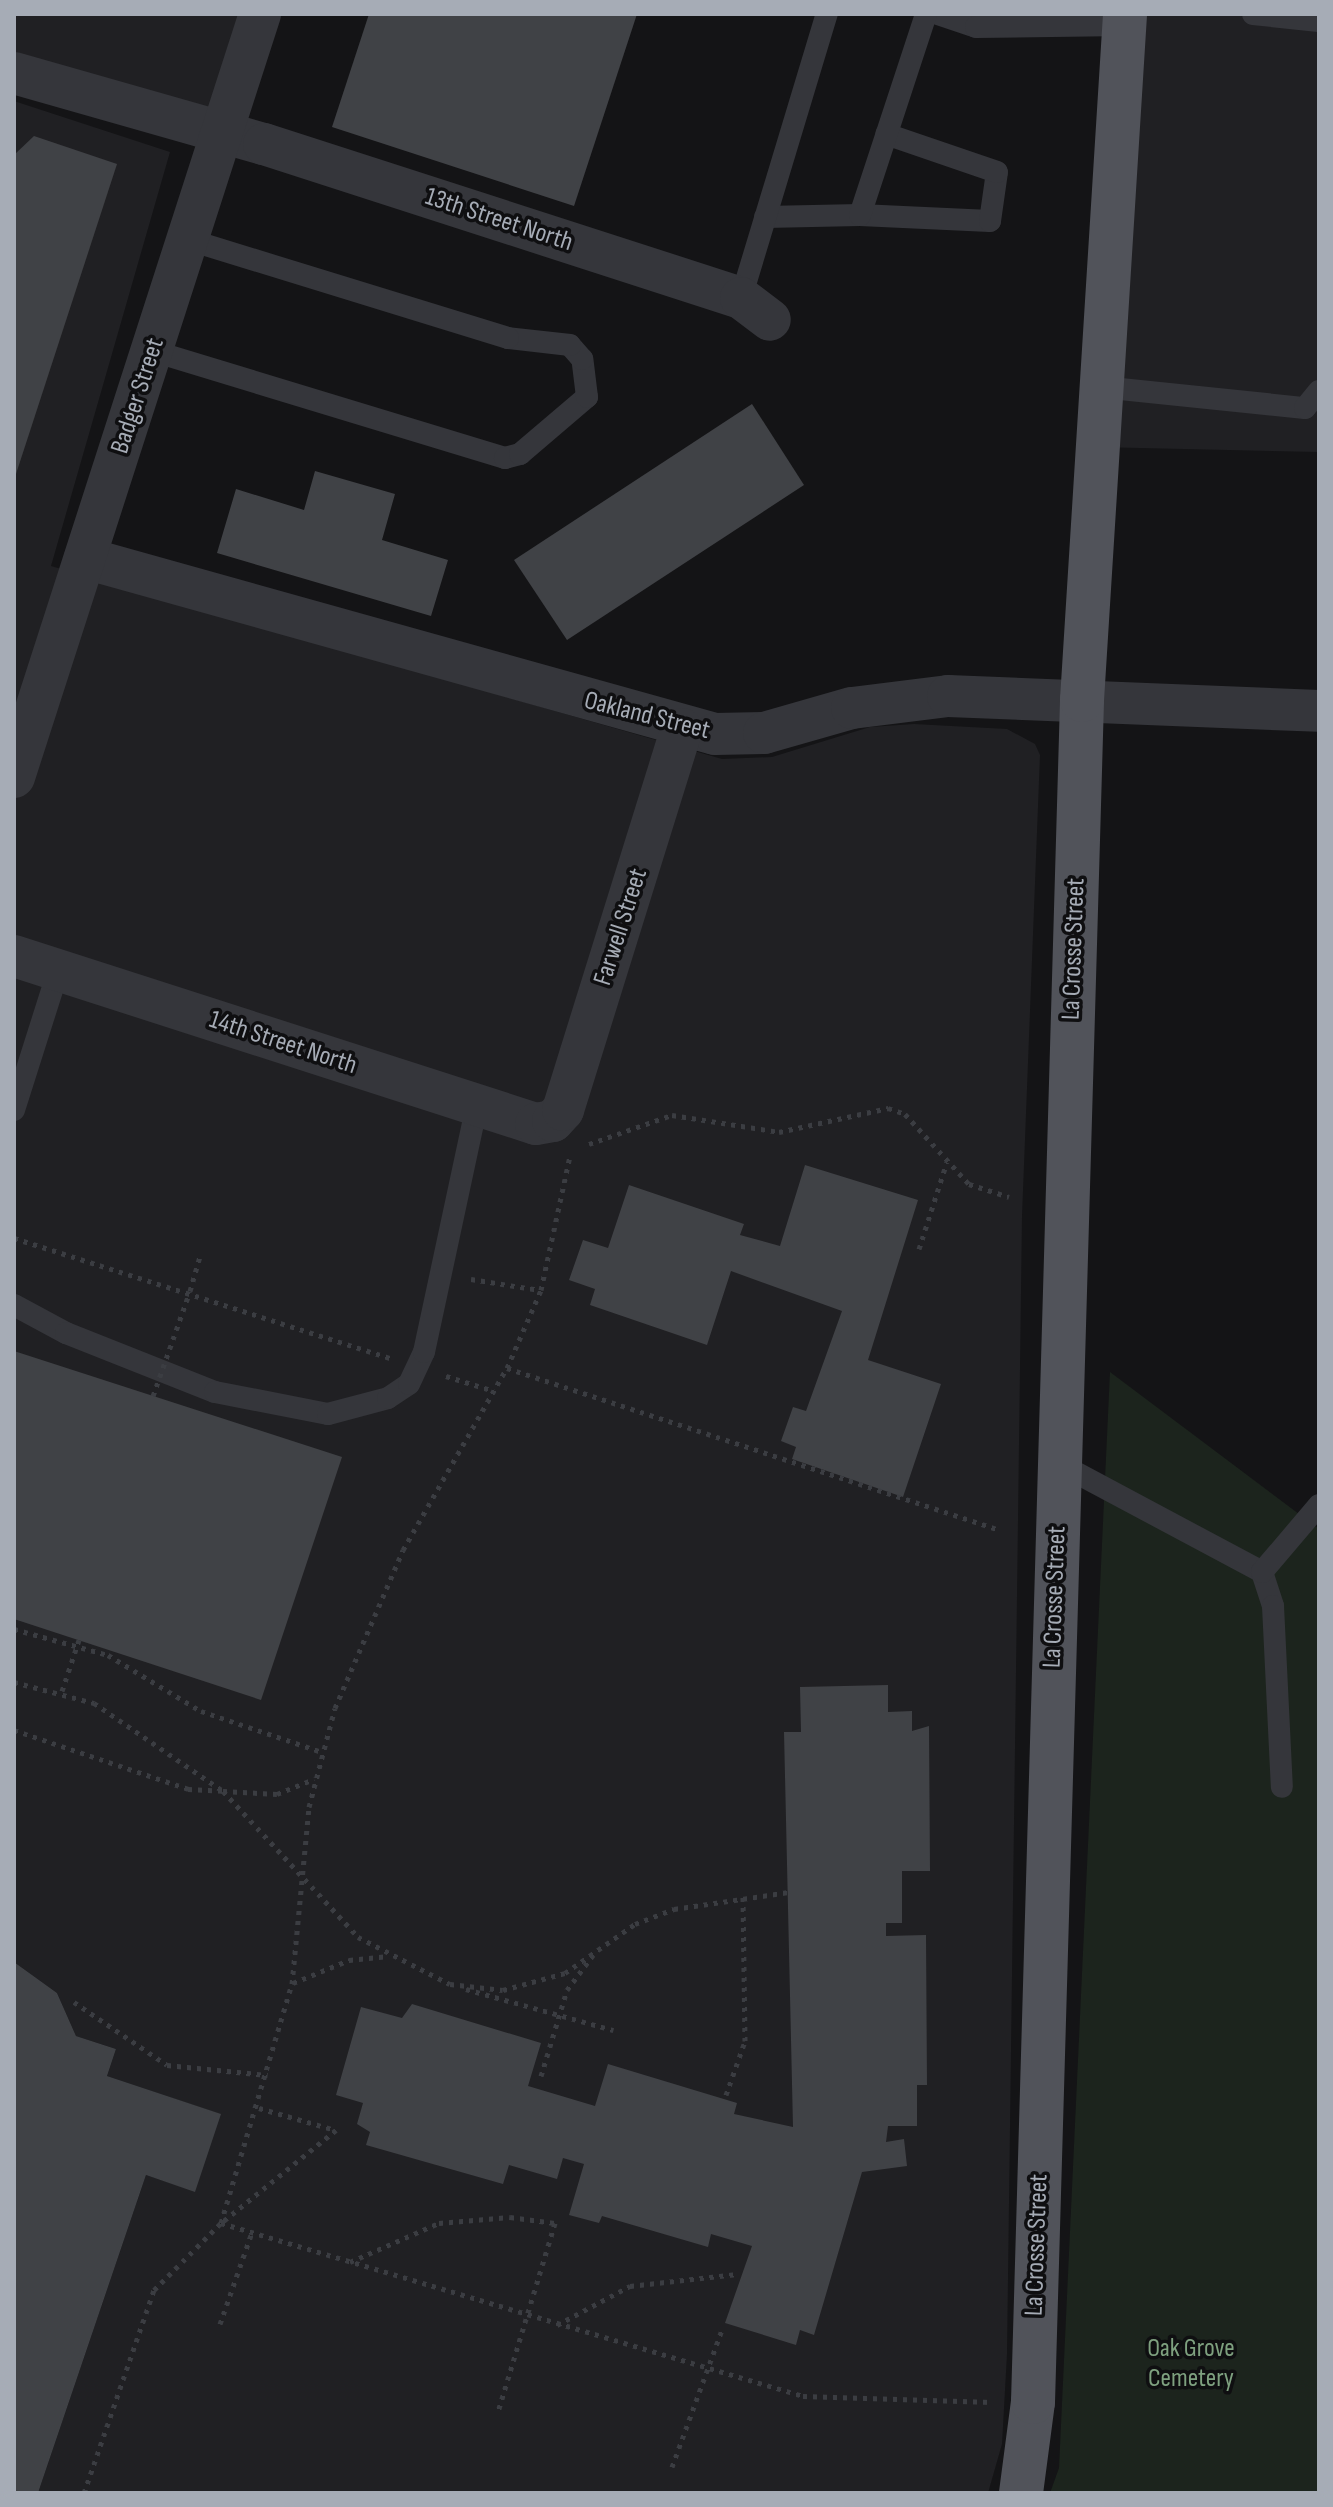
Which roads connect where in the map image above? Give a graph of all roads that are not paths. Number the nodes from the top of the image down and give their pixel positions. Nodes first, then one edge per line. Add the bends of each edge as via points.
1 (260, 14) edge
2 (827, 14) edge
3 (926, 14) edge
4 (938, 14) edge
5 (1253, 14) edge
6 (1125, 19) edge
7 (1319, 21) edge
8 (14, 73) edge
9 (222, 133) junction
10 (886, 134) junction
11 (860, 215) junction
12 (765, 217) junction
13 (190, 240) junction
14 (756, 309) joint
15 (153, 351) junction
16 (1101, 387) junction
17 (1319, 391) edge
18 (85, 558) junction
19 (1082, 700) junction
20 (1319, 711) edge
21 (682, 729) junction
22 (14, 777) edge
23 (14, 956) edge
24 (58, 971) junction
25 (477, 1104) junction
26 (14, 1110) edge
27 (553, 1121) joint
28 (14, 1305) edge
29 (1058, 1463) junction
30 (1319, 1505) edge
31 (1262, 1572) junction
32 (1282, 1787) dead end
33 (1021, 2493) edge

1 - 9 street, Badger Street
2 - 12 lane
3 - 10 lane
4 - 6 lane via 976,27
5 - 7 lane
6 - 16 main road, La Crosse Street
8 - 9 street, 13th Street North
9 - 13 street, Badger Street
9 - 14 street, 13th Street North
10 - 11 lane
10 - 11 lane via 997,172 990,221
11 - 12 lane
12 - 14 lane
13 - 15 street, Badger Street
13 - 15 lane via 508,338 570,345 582,359 587,397 520,454 505,458
15 - 18 street, Badger Street
16 - 17 lane via 1305,408
16 - 19 main road, La Crosse Street
18 - 21 street, Oakland Street
18 - 22 street, Badger Street
19 - 20 street, Oakland Street
19 - 21 street, Oakland Street via 907,699 764,733
19 - 29 main road, La Crosse Street
21 - 27 street, Farwell Street via 563,1110
23 - 24 street, 14th Street North
24 - 25 street, 14th Street North
24 - 26 lane
25 - 27 street, 14th Street North via 536,1124
25 - 28 lane via 417,1367 409,1384 388,1398 328,1414 215,1392 66,1333
29 - 31 lane
29 - 33 main road, La Crosse Street via 1033,2402
30 - 31 lane
31 - 32 lane via 1273,1606

